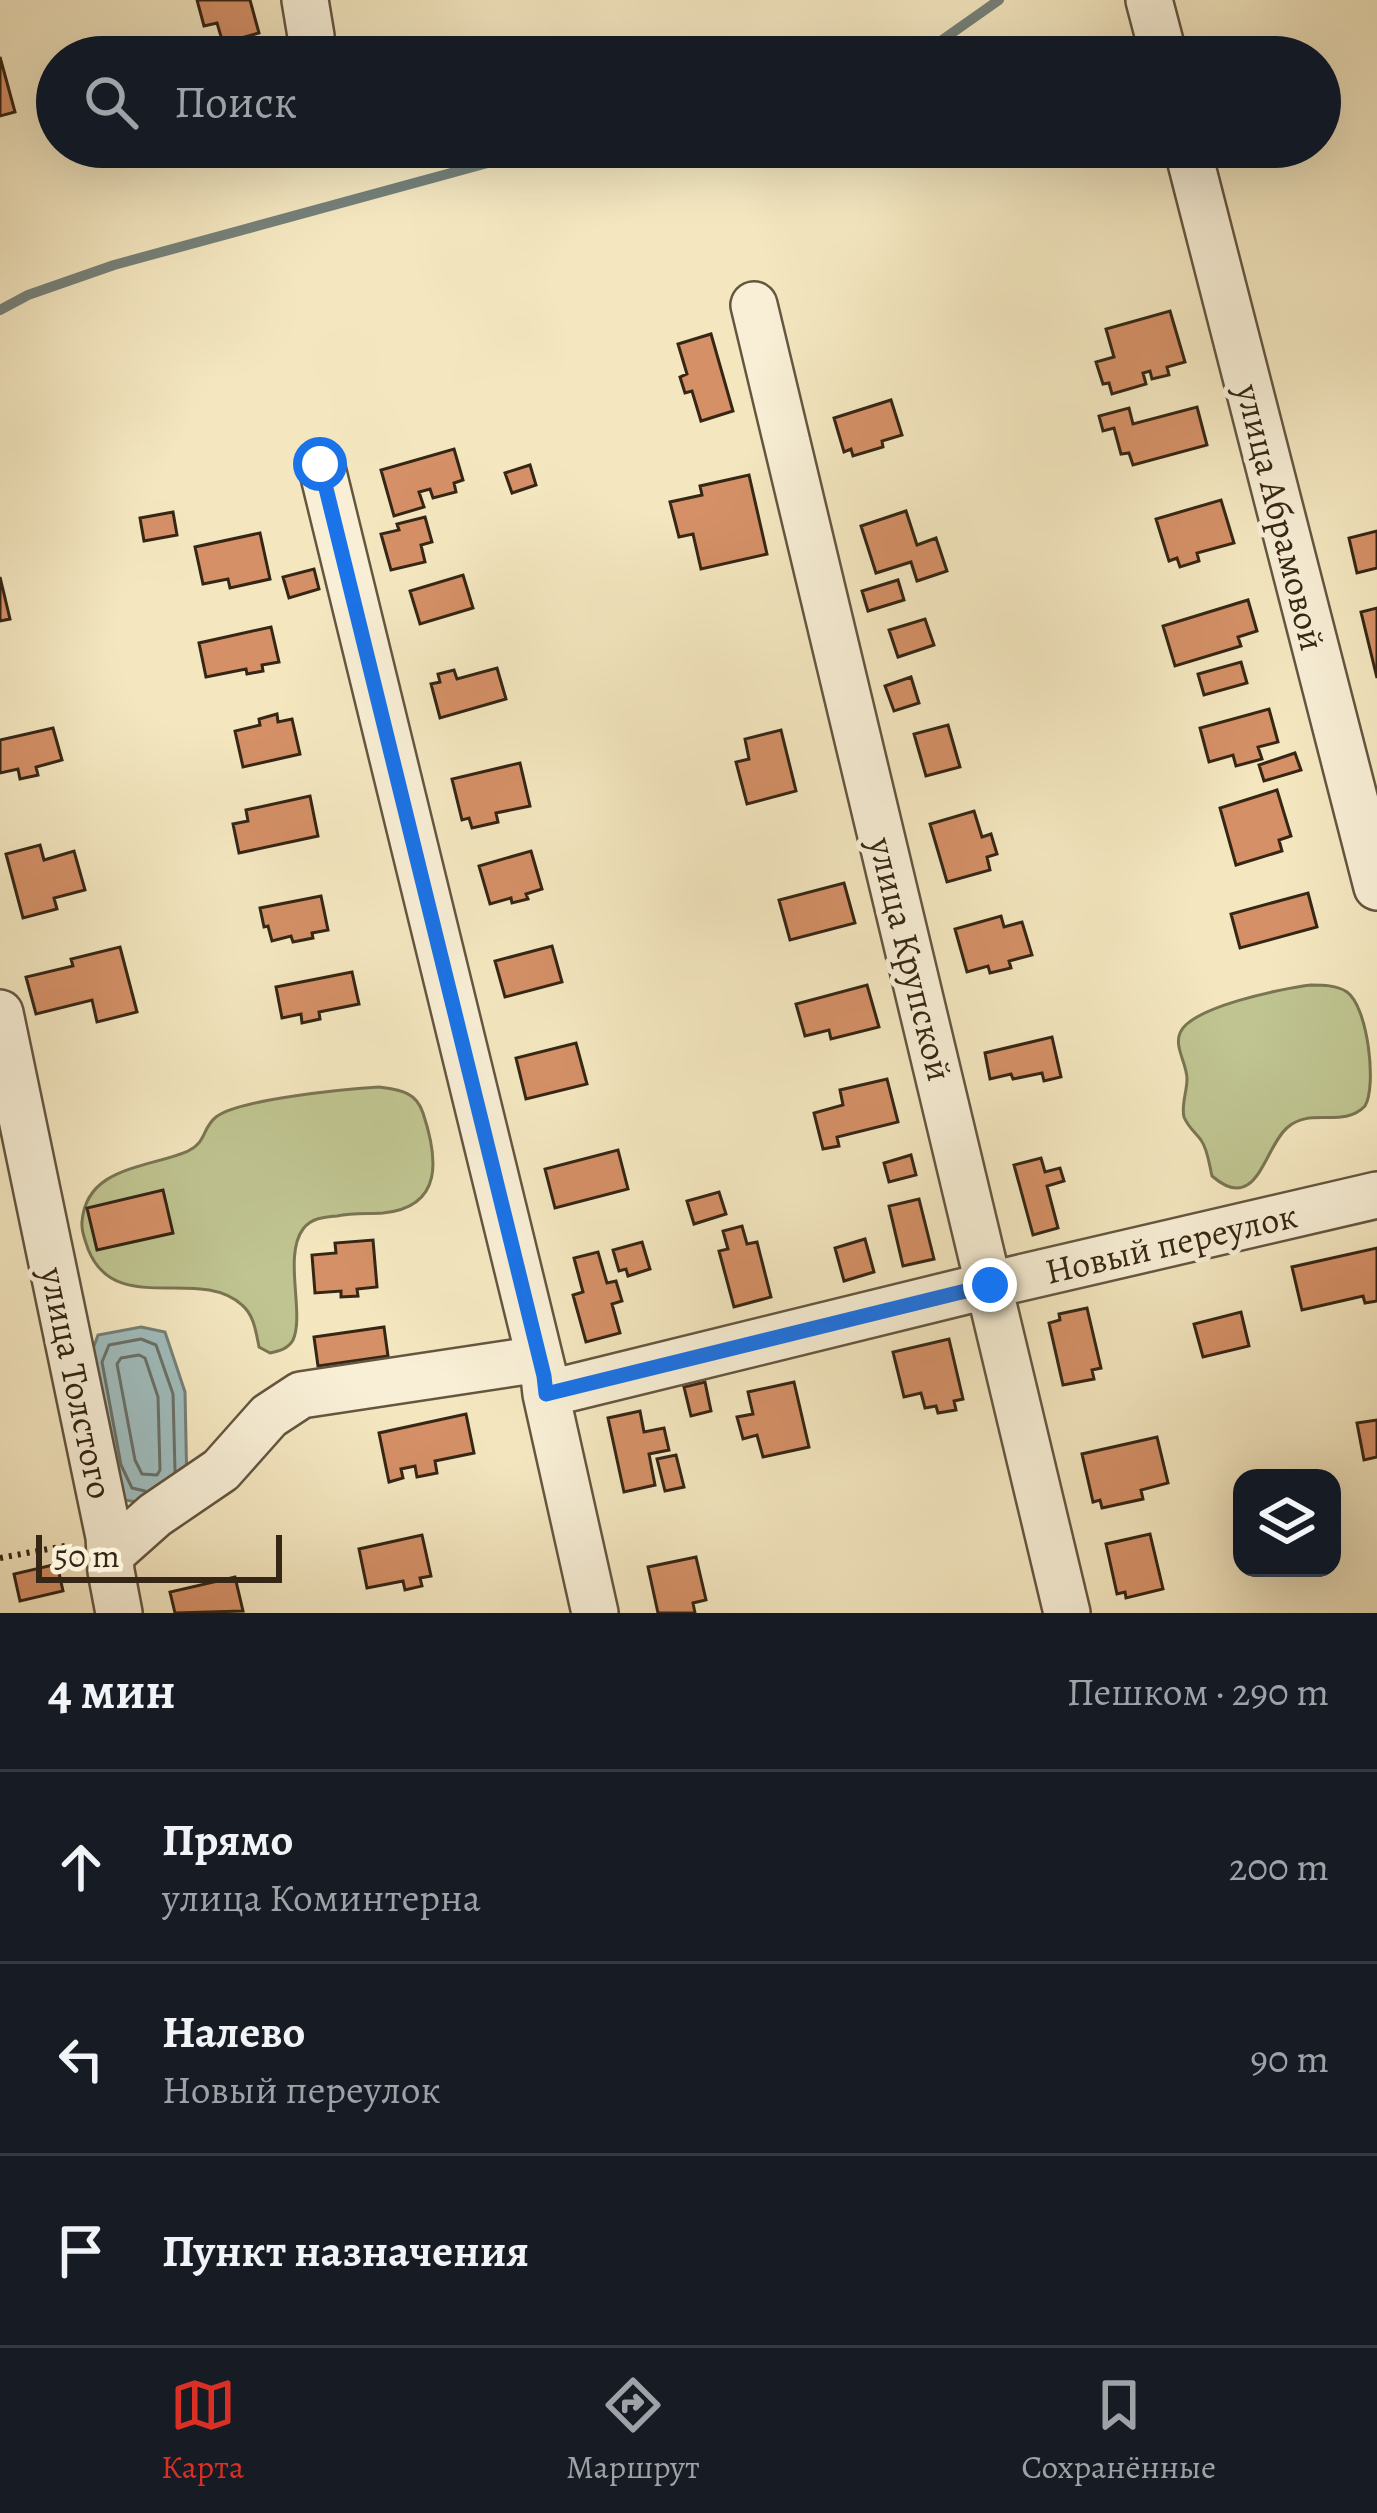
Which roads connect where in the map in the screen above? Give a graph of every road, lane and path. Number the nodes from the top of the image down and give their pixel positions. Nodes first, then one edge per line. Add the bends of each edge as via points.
1 (1149, 0) edge
2 (1158, 36) edge
3 (1192, 168) edge
4 (754, 305) dead end
5 (320, 464) dead end
6 (1370, 829) edge
7 (1377, 887) edge
8 (0, 1012) edge
9 (1377, 1195) edge
10 (990, 1285) junction
11 (543, 1376) junction
12 (110, 1546) junction
13 (0, 1558) edge
14 (119, 1613) edge
15 (595, 1613) edge
16 (1067, 1613) edge

1 - 2 street
3 - 6 street, улица Абрамовой
4 - 10 street, улица Крупской
5 - 11 street
6 - 7 street, улица Абрамовой
8 - 12 street, улица Толстого
9 - 10 street, Новый переулок
10 - 11 street, Новый переулок
10 - 16 street, улица Крупской
11 - 12 street, Новый переулок via 301,1395 269,1416 221,1470
11 - 15 street
12 - 13 path
12 - 14 street, улица Толстого

